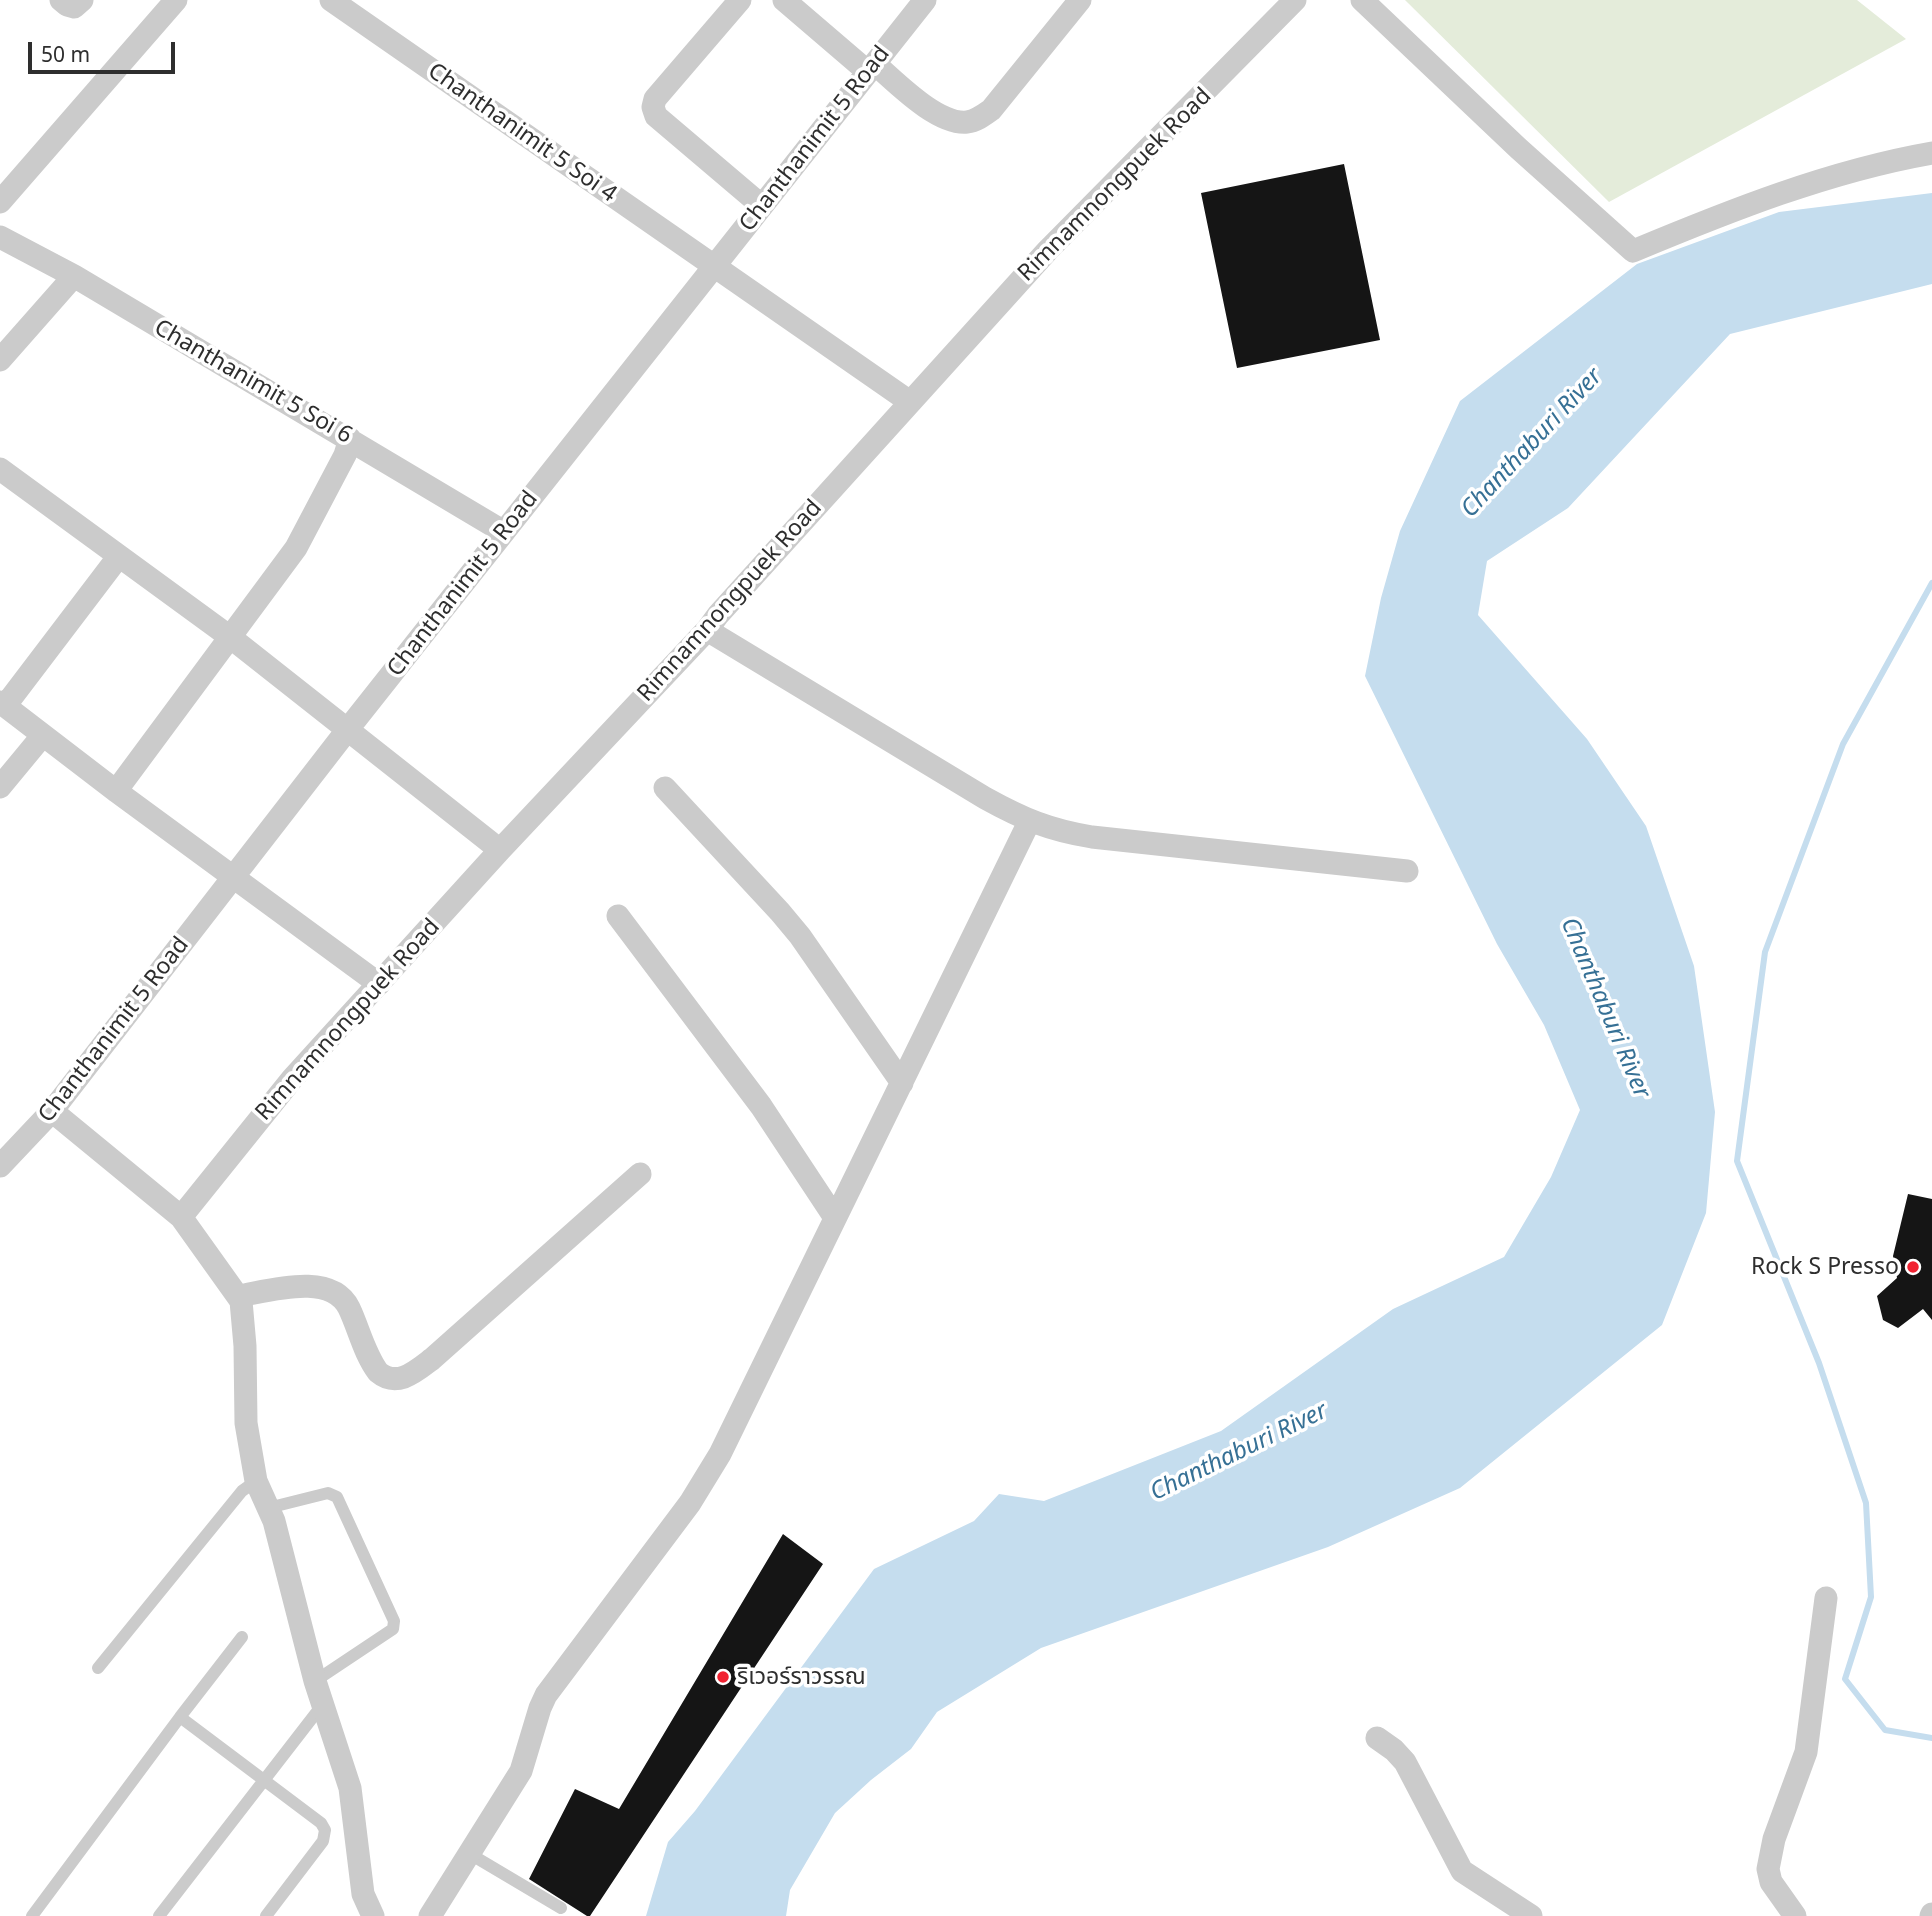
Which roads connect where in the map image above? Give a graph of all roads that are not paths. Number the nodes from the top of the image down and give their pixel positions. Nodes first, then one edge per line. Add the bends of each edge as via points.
1 (61, 0) edge
2 (82, 0) edge
3 (176, 0) edge
4 (331, 0) edge
5 (740, 0) edge
6 (784, 0) edge
7 (925, 0) edge
8 (1080, 0) edge
9 (1295, 0) edge
10 (1362, 0) edge
11 (871, 68) junction
12 (1932, 153) edge
13 (0, 202) edge
14 (762, 205) junction
15 (0, 237) edge
16 (714, 266) junction
17 (74, 276) junction
18 (0, 360) edge
19 (909, 402) junction
20 (351, 439) junction
21 (3, 477) edge
22 (504, 532) junction
23 (119, 556) junction
24 (708, 630) junction
25 (230, 637) junction
26 (3, 704) edge
27 (348, 729) junction
28 (43, 735) junction
29 (0, 787) edge
30 (664, 788) dead end
31 (116, 790) junction
32 (1029, 822) junction
33 (500, 850) junction
34 (1407, 871) dead end
35 (233, 878) junction
36 (618, 916) dead end
37 (379, 985) junction
38 (902, 1083) junction
39 (52, 1111) junction
40 (0, 1166) edge
41 (640, 1174) dead end
42 (181, 1217) junction
43 (835, 1218) junction
44 (238, 1296) junction
45 (256, 1481) junction
46 (268, 1508) junction
47 (1826, 1598) dead end
48 (242, 1637) dead end
49 (98, 1668) dead end
50 (315, 1681) junction
51 (323, 1704) junction
52 (180, 1717) junction
53 (1377, 1738) dead end
54 (264, 1780) junction
55 (470, 1854) junction
56 (561, 1908) dead end
57 (32, 1916) edge
58 (159, 1916) edge
59 (267, 1916) edge
60 (373, 1916) edge
61 (430, 1916) edge
62 (1531, 1916) edge
63 (1795, 1916) edge

1 - 2 street via 74,7
3 - 13 street
4 - 16 street, Chanthanimit 5 Soi 4
5 - 14 street via 654,99 653,113
6 - 11 street
7 - 11 street, Chanthanimit 5 Road
8 - 11 street via 991,110 966,122 934,111
9 - 19 street, Rimnamnongpuek Road via 1048,250
10 - 12 street via 1633,251 1730,211 1882,162
11 - 14 street, Chanthanimit 5 Road
14 - 16 street, Chanthanimit 5 Road
15 - 17 street, Chanthanimit 5 Soi 6
16 - 19 street, Chanthanimit 5 Soi 4
16 - 22 street, Chanthanimit 5 Road
17 - 18 street
17 - 20 street, Chanthanimit 5 Soi 6
19 - 24 street, Rimnamnongpuek Road
20 - 22 street, Chanthanimit 5 Soi 6
20 - 25 street via 296,548
21 - 23 street
22 - 27 street, Chanthanimit 5 Road
23 - 25 street
23 - 26 street
24 - 32 street
24 - 33 street, Rimnamnongpuek Road
25 - 27 street
25 - 31 street
26 - 28 street
27 - 33 street
27 - 35 street, Chanthanimit 5 Road
28 - 29 street
28 - 31 street
30 - 38 street via 800,936
31 - 35 street
32 - 34 street via 1092,837
32 - 38 street
33 - 37 street, Rimnamnongpuek Road
35 - 37 street
35 - 39 street, Chanthanimit 5 Road
36 - 43 street via 761,1106
37 - 42 street, Rimnamnongpuek Road via 292,1079
38 - 43 street
39 - 40 street, Chanthanimit 5 Road
39 - 42 street
41 - 44 street via 432,1359 402,1379 384,1378 377,1372 347,1304 328,1290 300,1286
42 - 44 street
43 - 55 street via 720,1454 690,1503 547,1695 522,1771
44 - 45 street via 245,1346 246,1423
45 - 46 street
45 - 49 lane via 242,1491
46 - 50 street
46 - 50 lane via 328,1493 337,1496 394,1621 393,1629
47 - 63 street via 1806,1752 1774,1839 1768,1869 1771,1882
48 - 52 lane
50 - 51 street
51 - 54 lane
51 - 60 street via 350,1788 363,1894
52 - 54 lane
52 - 57 lane
53 - 62 street via 1405,1762 1462,1871
54 - 58 lane
54 - 59 lane via 321,1822 325,1830 323,1840
55 - 56 lane
55 - 61 street

